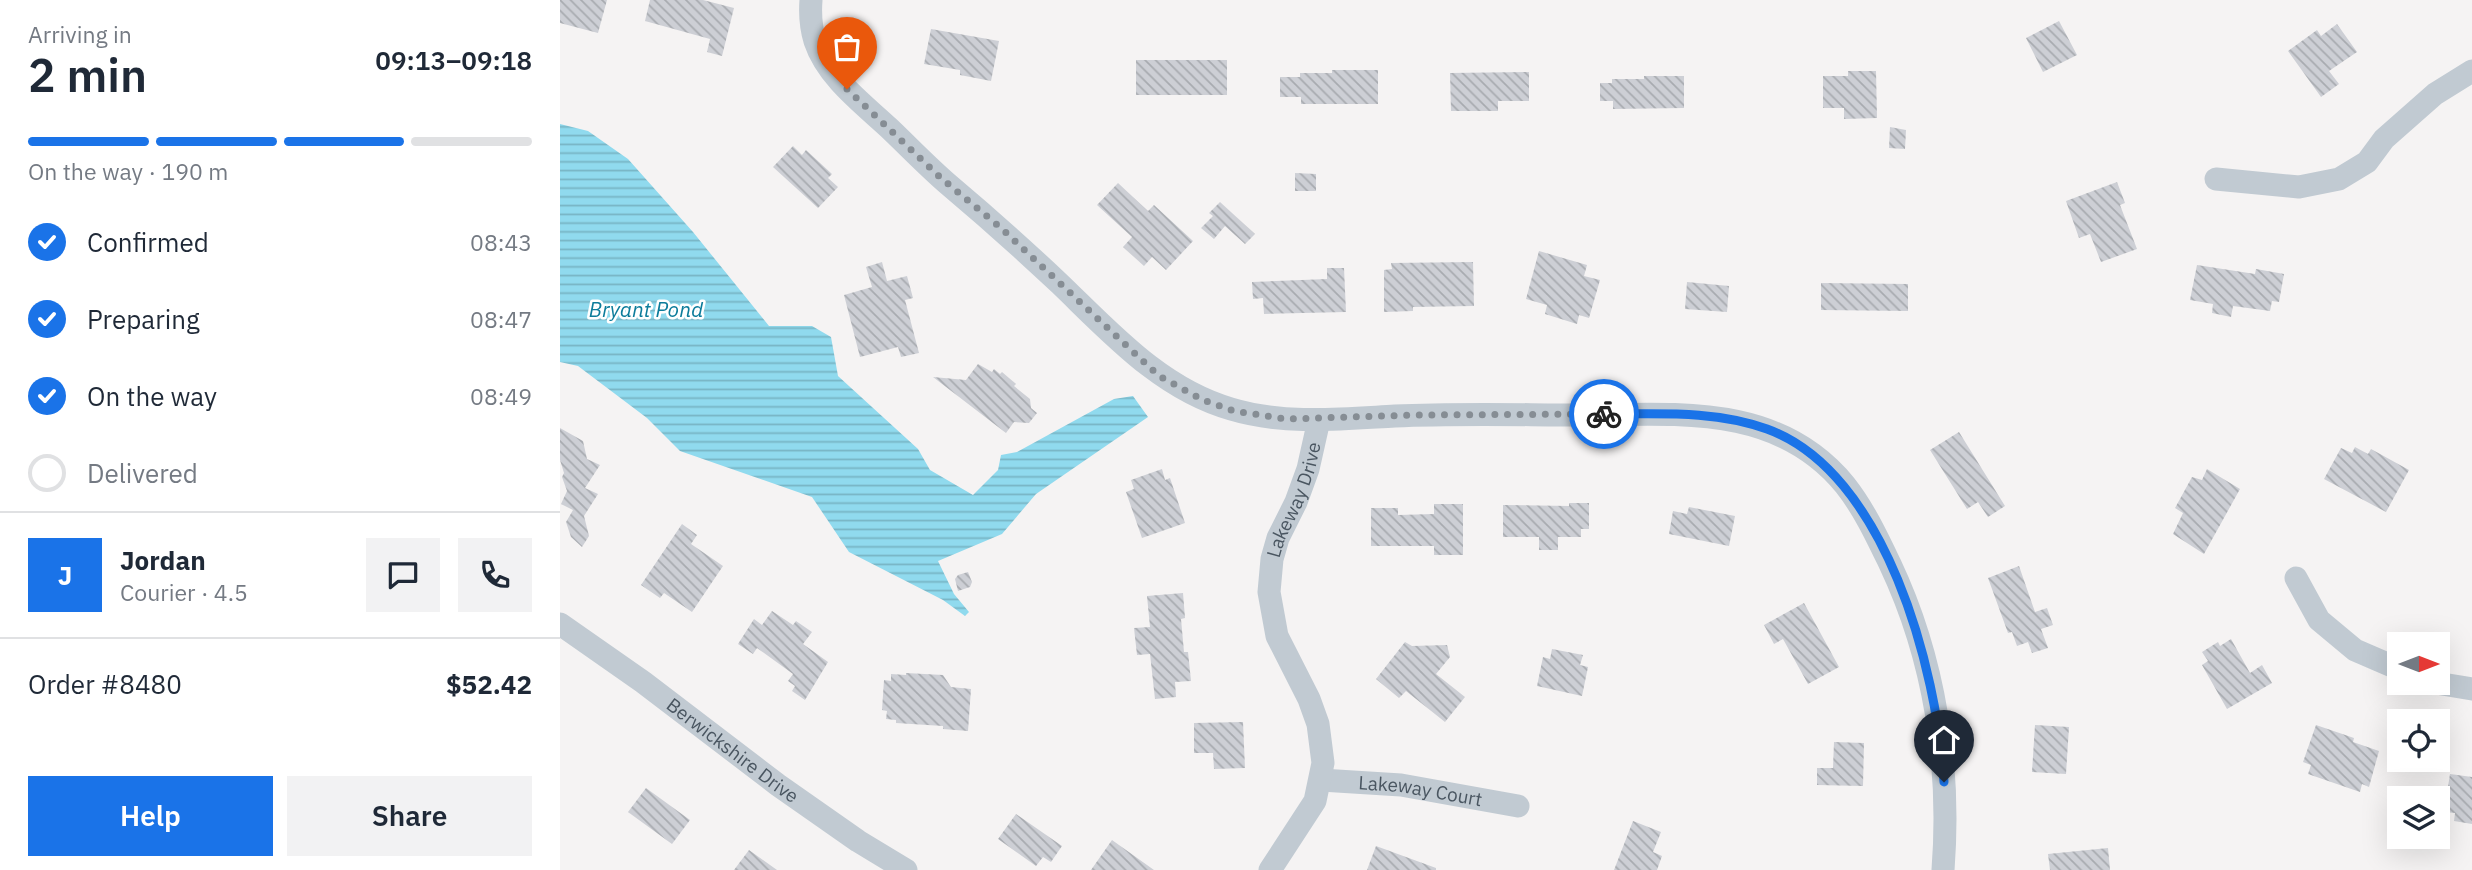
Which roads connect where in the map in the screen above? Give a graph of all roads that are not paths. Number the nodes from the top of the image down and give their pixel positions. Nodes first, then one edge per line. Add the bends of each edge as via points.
1 (811, 0) edge
2 (2472, 71) edge
3 (2216, 179) dead end
4 (1319, 420) junction
5 (2296, 578) dead end
6 (560, 625) edge
7 (2387, 664) edge
8 (2450, 685) edge
9 (2472, 689) edge
10 (1321, 780) junction
11 (1518, 806) dead end
12 (906, 870) edge
13 (1270, 870) edge
14 (1943, 870) edge

1 - 4 street, Lakeway Drive via 815,41 828,67 847,89 1159,376 1234,411
2 - 3 street via 2435,94 2384,139 2367,162 2339,179 2299,187
4 - 10 street, Lakeway Drive via 1308,469 1278,538 1269,592 1277,636 1318,724
4 - 14 street via 1678,414 1752,424 1799,445 1830,468 1870,523 1902,591 1922,650 1941,741
5 - 7 street via 2319,620 2355,650
6 - 12 street, Berwickshire Drive via 778,785
8 - 9 street
10 - 11 street, Lakeway Court via 1401,785
10 - 13 street, Lakeway Drive via 1315,801

